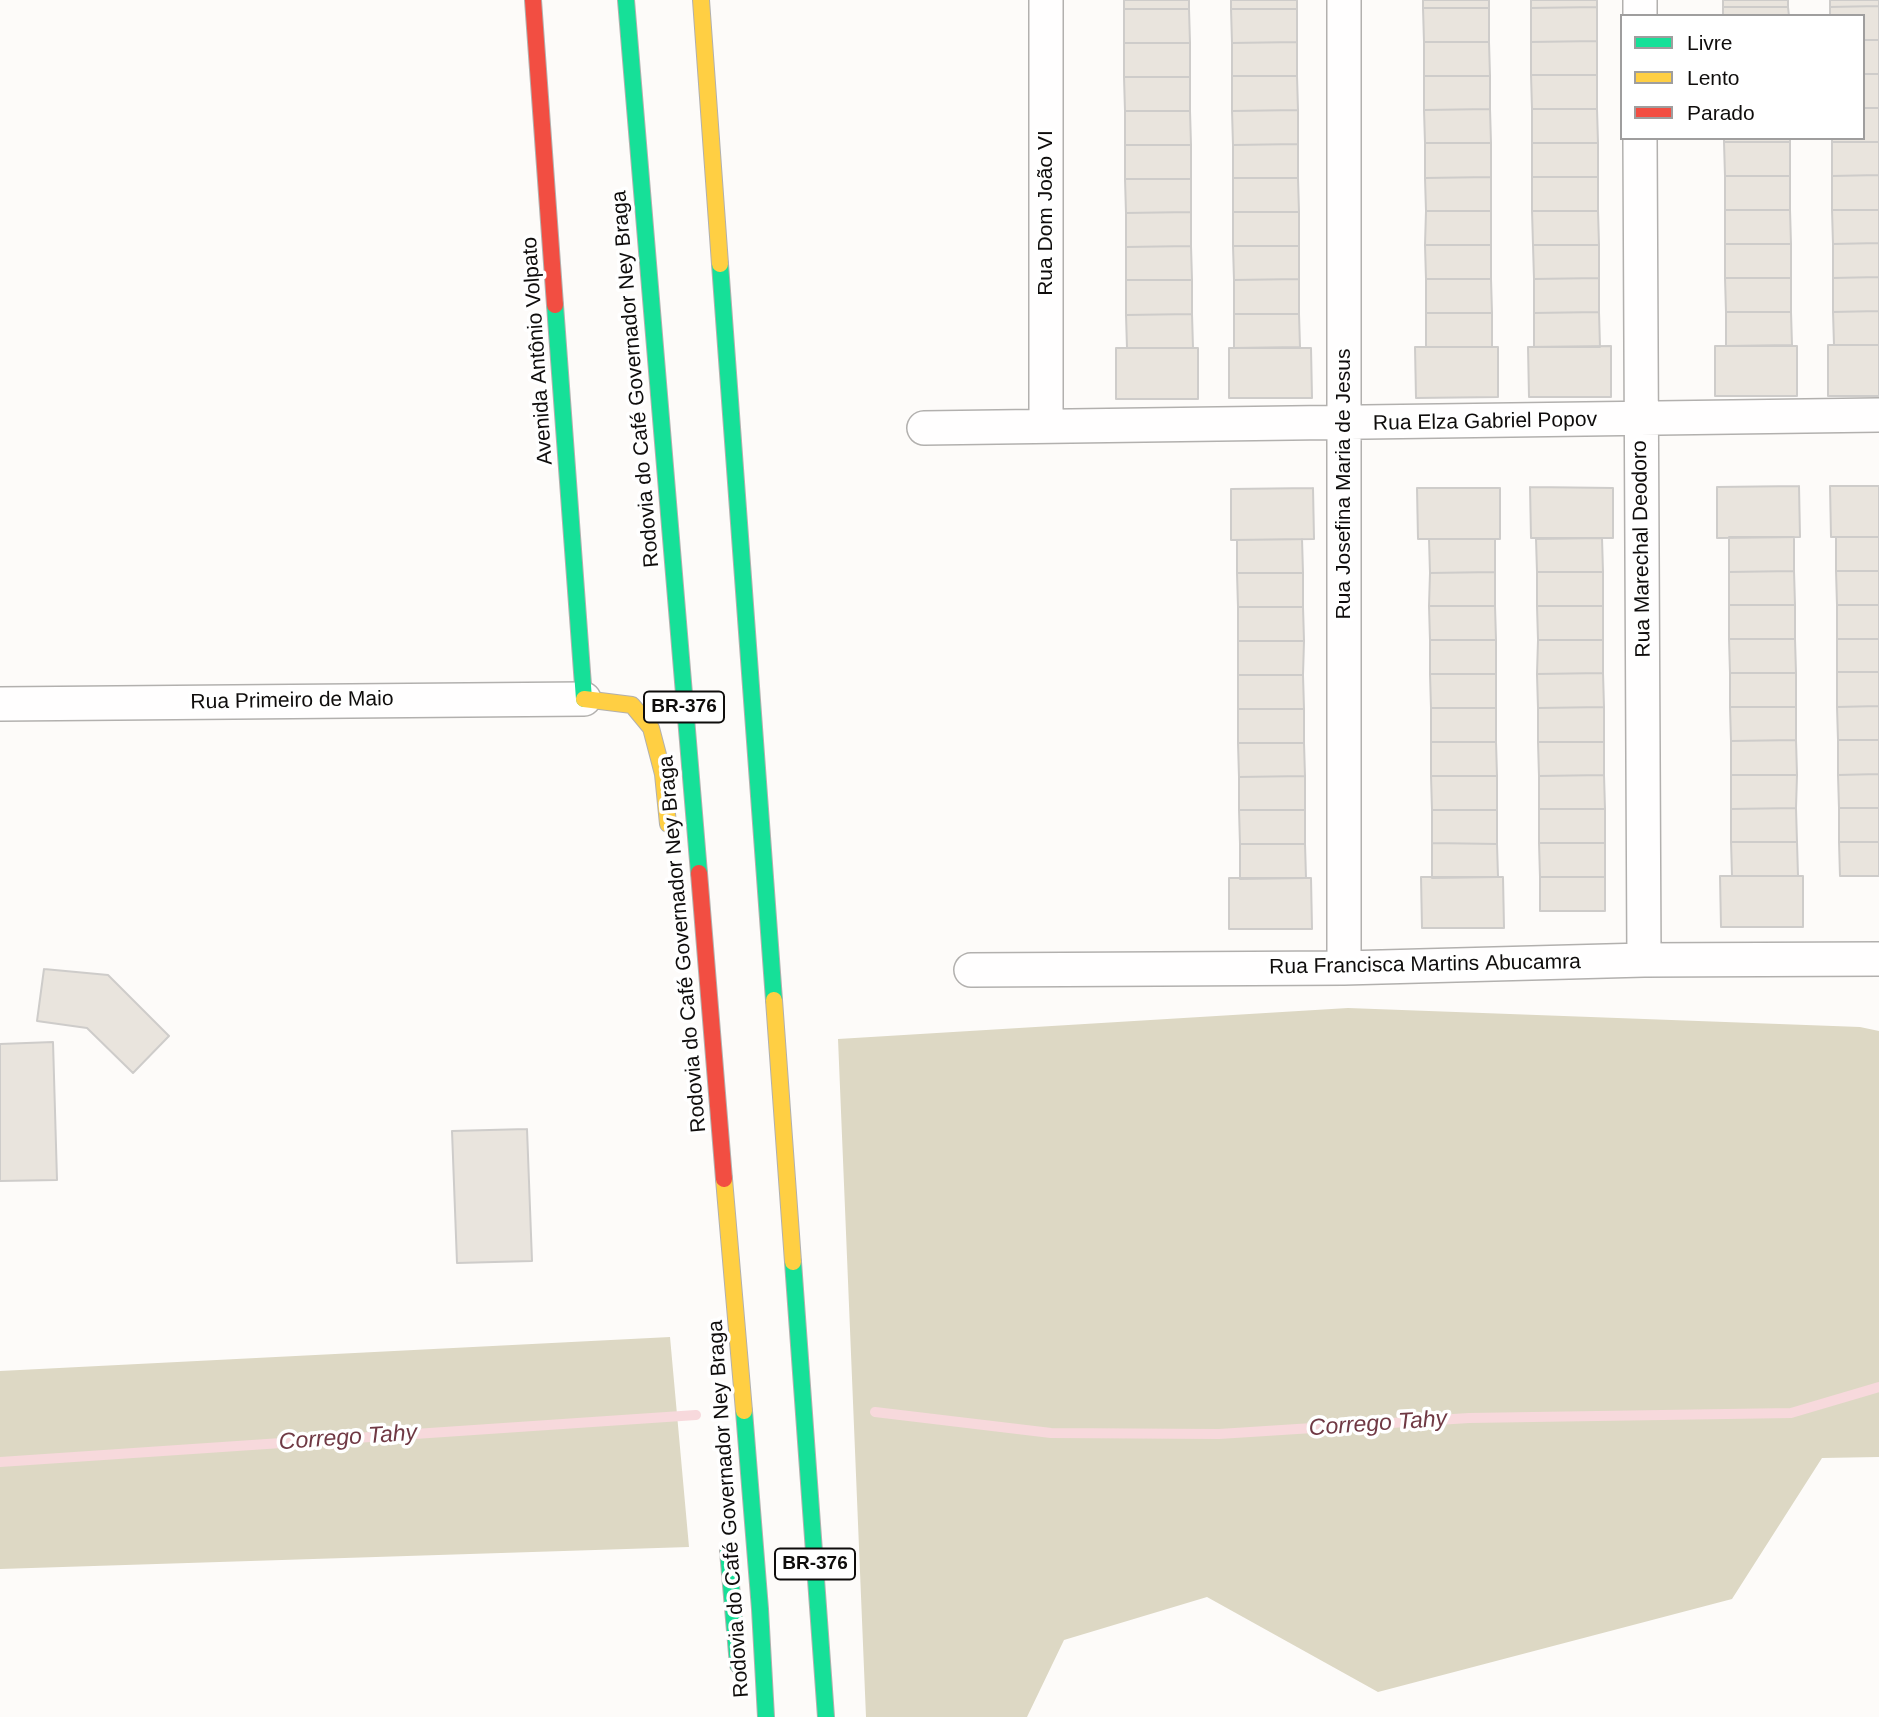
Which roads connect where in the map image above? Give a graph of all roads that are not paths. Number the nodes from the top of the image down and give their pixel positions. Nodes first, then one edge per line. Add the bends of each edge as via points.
1 (533, 0) edge
2 (626, 0) edge
3 (701, 0) edge
4 (1046, 0) edge
5 (1344, 0) edge
6 (1640, 140) edge
7 (1879, 415) edge
8 (1640, 420) junction
9 (1344, 423) junction
10 (1046, 426) junction
11 (924, 428) dead end
12 (584, 699) junction
13 (0, 704) edge
14 (669, 844) dead end
15 (1879, 958) edge
16 (1644, 960) junction
17 (1344, 968) junction
18 (971, 970) dead end
19 (727, 1538) dead end
20 (740, 1688) dead end
21 (766, 1717) edge
22 (826, 1717) edge

1 - 12 main road, Avenida Antônio Volpato
2 - 21 main road, Rodovia do Café Governador Ney Braga / BR-376
3 - 22 main road, BR-376
4 - 10 street, Rua Dom João VI
5 - 9 street, Rua Josefina Maria de Jesus
6 - 8 street, Rua Marechal Deodoro
7 - 8 street, Rua Elza Gabriel Popov
8 - 9 street, Rua Elza Gabriel Popov
8 - 16 street, Rua Marechal Deodoro
9 - 10 street, Rua Elza Gabriel Popov
9 - 17 street, Rua Josefina Maria de Jesus
10 - 11 street, Rua Elza Gabriel Popov
12 - 13 street, Rua Primeiro de Maio
12 - 14 main road via 632,705 651,728 663,774
15 - 16 street, Rua Francisca Martins Abucamra
16 - 17 street, Rua Francisca Martins Abucamra
17 - 18 street, Rua Francisca Martins Abucamra
19 - 20 main road

